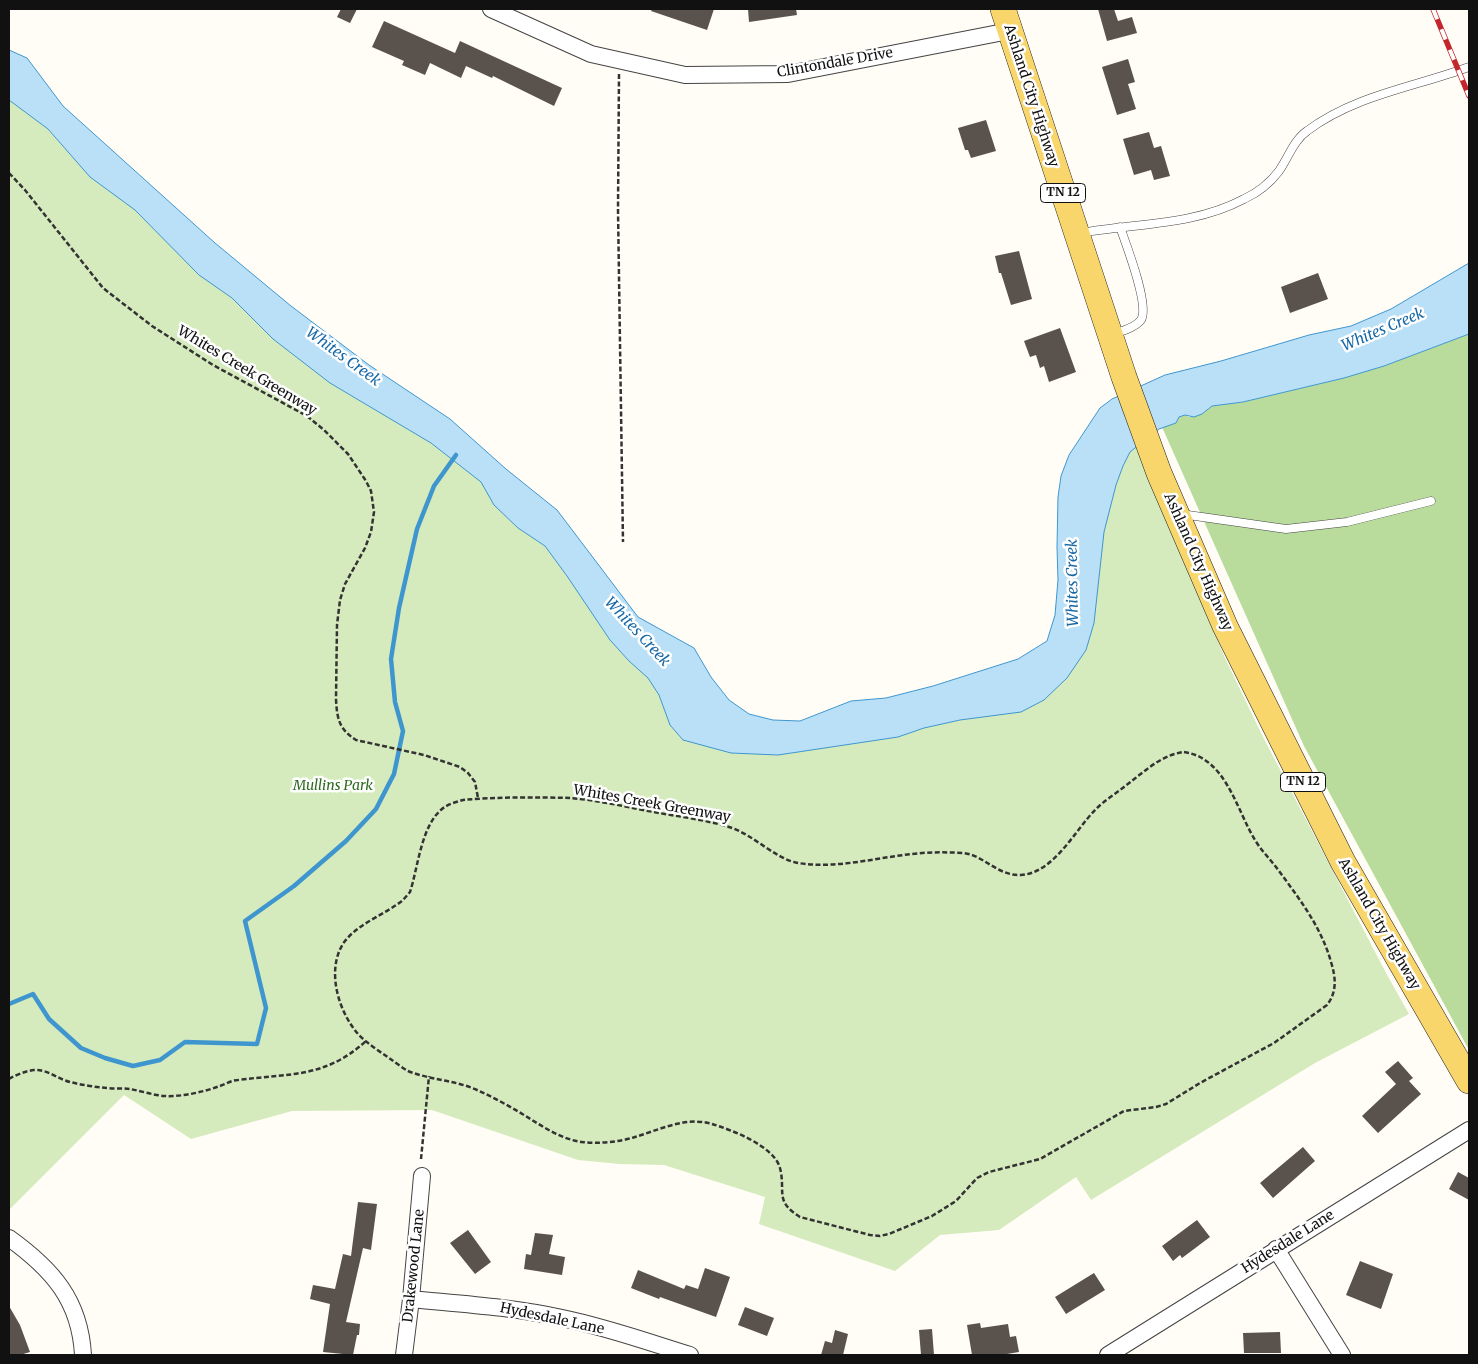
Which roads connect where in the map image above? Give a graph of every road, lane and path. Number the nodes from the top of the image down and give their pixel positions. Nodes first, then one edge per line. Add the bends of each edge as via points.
1 (492, 9) edge
2 (1006, 20) edge
3 (618, 60) junction
4 (1469, 67) edge
5 (9, 174) edge
6 (1120, 227) junction
7 (1076, 234) junction
8 (1110, 336) junction
9 (1431, 501) dead end
10 (1177, 513) junction
11 (623, 542) dead end
12 (478, 798) junction
13 (366, 1041) junction
14 (429, 1076) junction
15 (9, 1079) edge
16 (1469, 1081) edge
17 (1469, 1130) edge
18 (421, 1159) dead end
19 (422, 1176) dead end
20 (9, 1238) edge
21 (1276, 1249) junction
22 (411, 1299) junction
23 (83, 1355) edge
24 (404, 1355) edge
25 (690, 1355) edge
26 (1108, 1355) edge
27 (1342, 1355) edge

1 - 3 street, Clintondale Drive via 590,54
2 - 3 street, Clintondale Drive via 788,74 685,76
2 - 7 main road, Ashland City Highway / TN 12
3 - 11 path
4 - 6 lane via 1397,88 1319,122 1304,133 1278,172 1259,191 1243,200 1201,216
5 - 12 path, Whites Creek Greenway via 103,288 152,326 199,356 307,416 348,454 371,491 374,512 368,540 345,584 338,610 336,699 340,725 356,740 424,755 460,767 475,782
6 - 7 lane
6 - 8 lane via 1143,300 1144,313 1141,321
7 - 8 main road, Ashland City Highway / TN 12
8 - 10 main road, Ashland City Highway / TN 12 via 1159,473
9 - 10 lane via 1347,522 1286,529
10 - 16 main road, Ashland City Highway / TN 12 via 1225,626 1343,862
12 - 13 path, Whites Creek Greenway via 452,803 434,817 427,830 410,892 397,905 353,932 339,951 336,985 340,1004
12 - 14 path, Whites Creek Greenway via 571,798 690,819 749,834 795,862 830,865 943,852 968,854 998,870 1021,875 1044,867 1096,808 1150,766 1174,753 1194,754 1213,766 1224,781 1256,842 1319,929 1335,977 1334,992 1327,1005 1274,1043 1166,1104 1124,1111 1040,1159 989,1172 977,1178 946,1208 880,1236 800,1217 791,1211 784,1202 777,1162 746,1136 710,1124 685,1123 622,1140 581,1142 556,1134 477,1090
13 - 14 path, Whites Creek Greenway via 407,1070
13 - 15 path via 327,1067 281,1077 236,1080 197,1093 179,1095 164,1096 128,1088 83,1085 35,1070
14 - 18 path
17 - 21 street, Hydesdale Lane
19 - 22 street, Drakewood Lane
20 - 23 street via 51,1274 68,1298 81,1331
21 - 26 street, Hydesdale Lane
21 - 27 street
22 - 24 street, Drakewood Lane
22 - 25 street, Hydesdale Lane via 503,1307 563,1318

